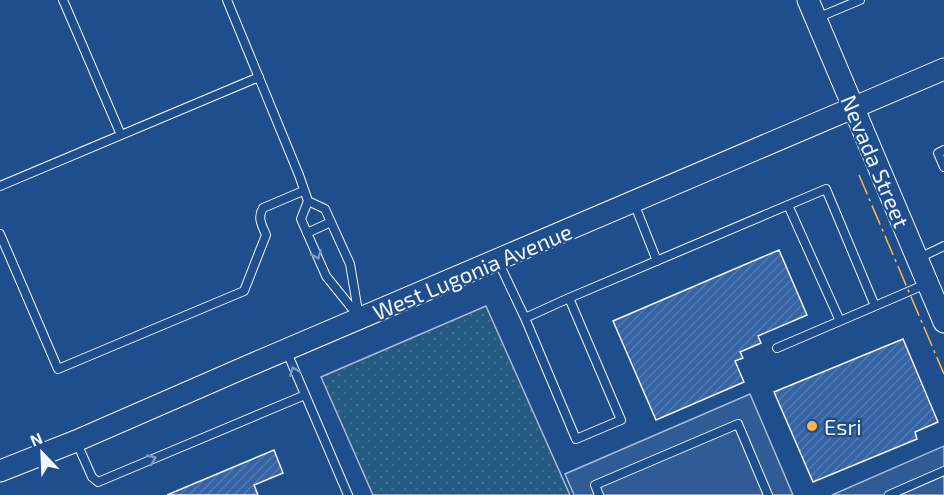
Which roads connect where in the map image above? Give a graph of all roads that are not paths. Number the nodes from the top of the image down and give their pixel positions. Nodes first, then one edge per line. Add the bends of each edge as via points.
1 (63, 0) edge
2 (227, 0) edge
3 (860, 0) edge
4 (812, 9) edge
5 (944, 69) edge
6 (259, 77) junction
7 (854, 107) junction
8 (121, 135) junction
9 (944, 150) edge
10 (944, 167) edge
11 (0, 186) edge
12 (303, 191) junction
13 (308, 201) junction
14 (633, 202) junction
15 (788, 205) junction
16 (331, 222) junction
17 (307, 233) junction
18 (0, 234) edge
19 (944, 246) edge
20 (917, 259) junction
21 (497, 260) junction
22 (657, 261) junction
23 (928, 283) junction
24 (569, 298) junction
25 (876, 306) junction
26 (525, 318) junction
27 (360, 319) junction
28 (840, 321) junction
29 (944, 322) edge
30 (777, 348) dead end
31 (286, 350) junction
32 (305, 395) junction
33 (76, 441) junction
34 (0, 471) edge
35 (944, 471) edge
36 (348, 495) edge
37 (599, 495) edge
38 (768, 495) edge
39 (889, 495) edge

1 - 8 lane
2 - 6 lane
3 - 4 lane
4 - 7 street, Nevada Street
5 - 7 street, West Lugonia Avenue
6 - 8 lane
6 - 12 lane
7 - 14 street, West Lugonia Avenue
7 - 20 street, Nevada Street
8 - 11 lane
9 - 10 lane via 938,153
12 - 13 lane
12 - 18 lane via 263,208 259,214 266,235 244,291 58,369
13 - 16 lane via 325,209
13 - 17 lane via 301,219
14 - 21 street, West Lugonia Avenue
14 - 22 lane
15 - 22 lane
15 - 25 lane via 826,189
15 - 28 lane
16 - 17 lane
16 - 27 lane via 350,264
17 -> 27 lane via 326,276
19 - 20 lane
20 - 23 street, Nevada Street
21 - 26 lane
21 - 27 street, West Lugonia Avenue
22 - 24 lane
23 - 25 lane
23 - 29 street, Nevada Street
24 - 26 lane
24 - 26 lane via 621,420 576,439
25 - 28 lane
27 - 31 street, West Lugonia Avenue
28 - 30 lane
32 -> 31 lane
31 - 33 street, West Lugonia Avenue
33 -> 32 lane via 98,482
32 - 36 lane
33 - 34 street, West Lugonia Avenue
35 - 39 lane
37 - 38 lane via 595,485 738,424

